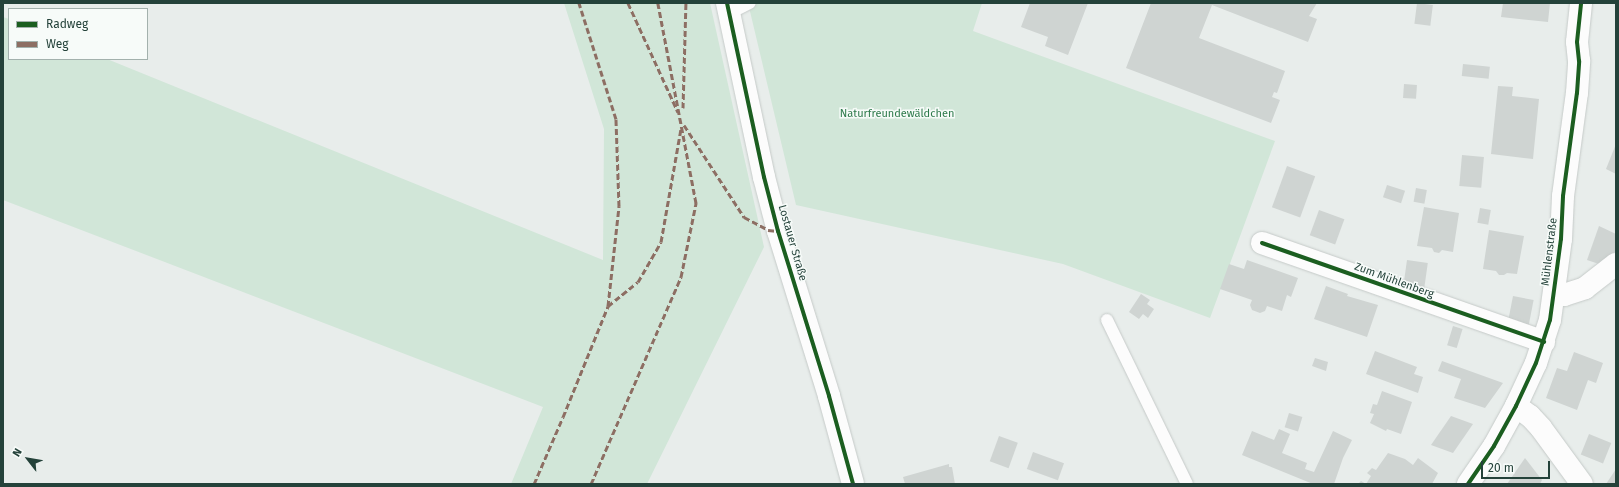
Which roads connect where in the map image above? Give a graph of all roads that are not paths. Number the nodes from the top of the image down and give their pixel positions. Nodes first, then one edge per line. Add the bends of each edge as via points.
1 (750, 3) edge
2 (1581, 3) edge
3 (728, 8) edge
4 (1262, 243) dead end
5 (1616, 264) edge
6 (1554, 295) junction
7 (1107, 320) dead end
8 (1544, 342) junction
9 (1516, 406) junction
10 (853, 484) edge
11 (1187, 484) edge
12 (1468, 484) edge
13 (1582, 484) edge

1 - 3 lane
2 - 6 street, Mühlenstraße via 1577,42 1577,93 1563,196
3 - 10 street, Lostauer Straße via 778,231 829,396
4 - 8 street, Zum Mühlenberg
5 - 6 street via 1585,288 1564,295
6 - 8 street, Mühlenstraße
7 - 11 lane
8 - 9 street, Mühlenstraße
9 - 12 street, Mühlenstraße via 1494,446
9 - 13 street via 1541,428

